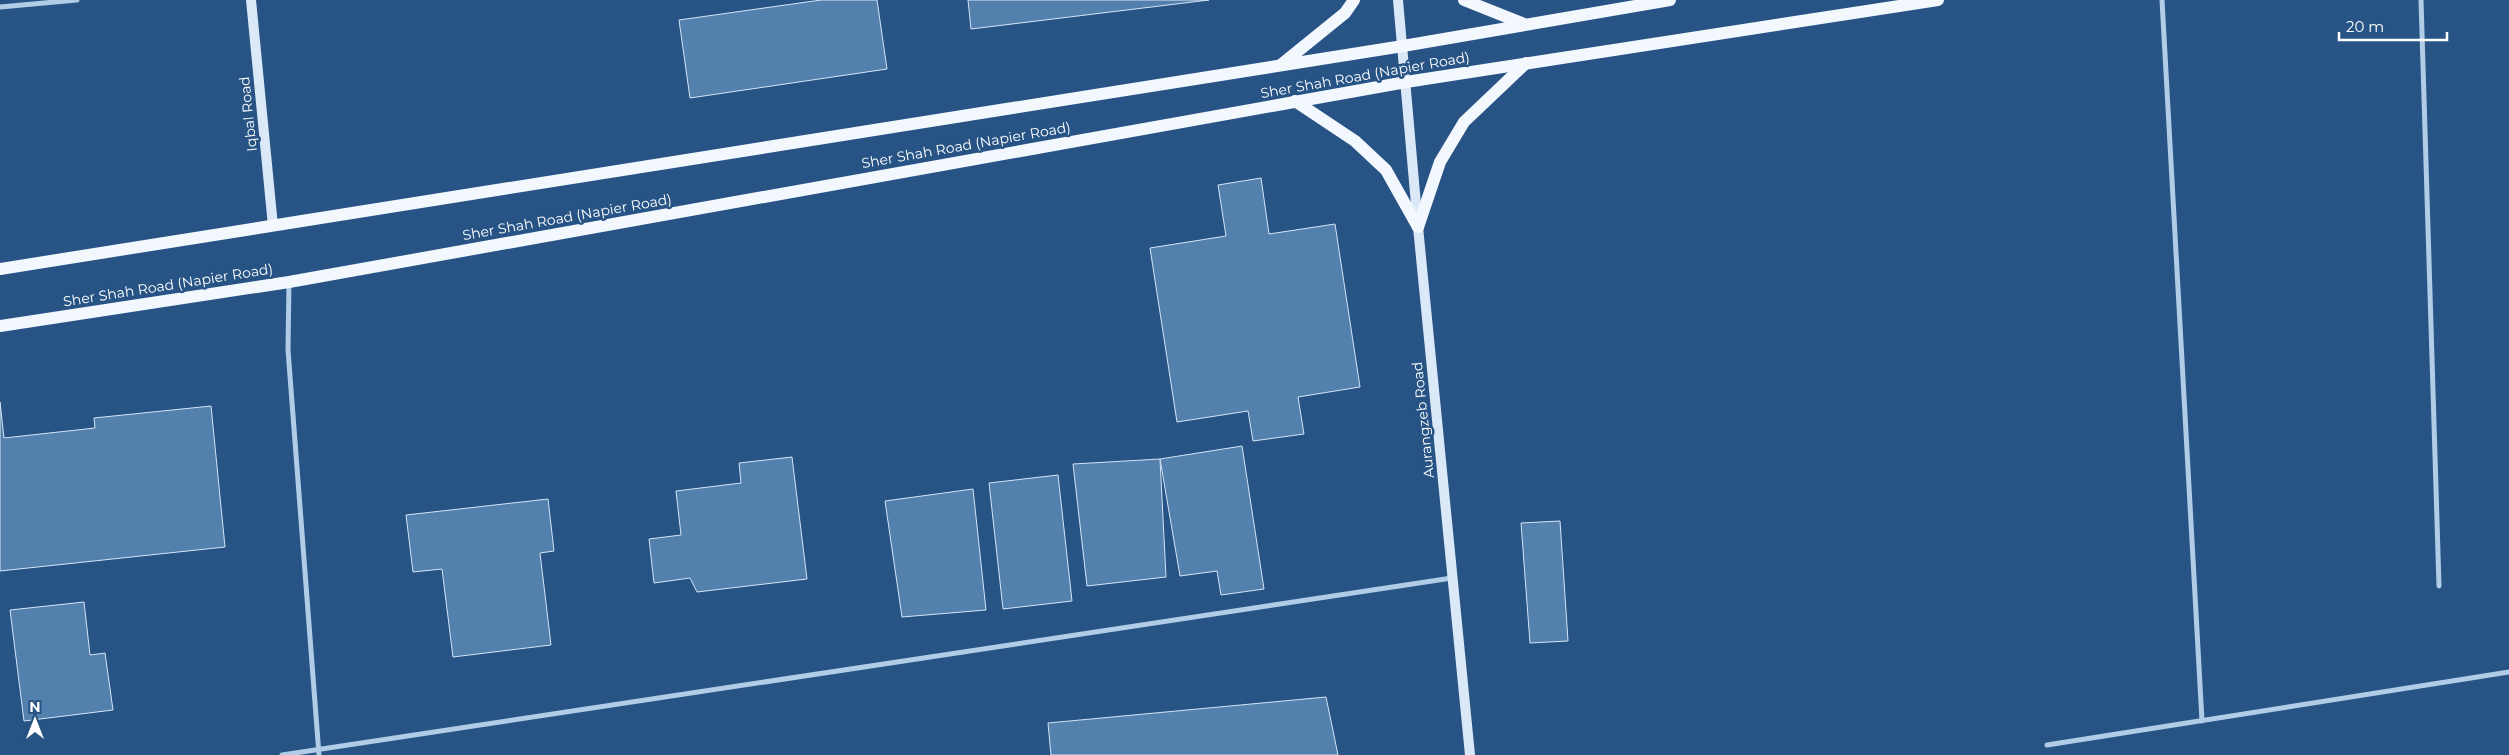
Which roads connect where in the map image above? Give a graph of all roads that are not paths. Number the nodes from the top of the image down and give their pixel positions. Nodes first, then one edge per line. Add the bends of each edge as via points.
1 (77, 0) edge
2 (251, 0) edge
3 (1354, 0) edge
4 (1398, 0) edge
5 (1464, 0) edge
6 (1670, 0) edge
7 (1938, 0) edge
8 (2162, 0) edge
9 (2421, 0) edge
10 (0, 7) edge
11 (1525, 24) junction
12 (1403, 46) junction
13 (1526, 63) junction
14 (1280, 66) junction
15 (1406, 82) junction
16 (1295, 101) junction
17 (273, 226) junction
18 (1418, 227) junction
19 (0, 269) edge
20 (289, 282) junction
21 (0, 326) edge
22 (1452, 578) junction
23 (2439, 586) dead end
24 (2509, 672) edge
25 (2202, 720) junction
26 (2047, 745) dead end
27 (319, 752) edge
28 (282, 755) edge
29 (1470, 755) edge

1 - 10 street
2 - 17 street, Iqbal Road
3 - 14 main road via 1346,13
4 - 12 street, Aurangzeb Road
5 - 11 main road
6 - 11 main road, Sher Shah Road (Napier Road)
7 - 13 main road, Sher Shah Road (Napier Road)
8 - 25 street
9 - 23 street
11 - 12 main road, Sher Shah Road (Napier Road)
12 - 14 main road, Sher Shah Road (Napier Road)
12 - 15 street, Aurangzeb Road
13 - 15 main road, Sher Shah Road (Napier Road)
13 - 18 main road via 1464,122 1440,162
14 - 17 main road, Sher Shah Road (Napier Road)
15 - 16 main road, Sher Shah Road (Napier Road)
15 - 18 street, Aurangzeb Road
16 - 18 main road via 1355,141 1386,170
16 - 20 main road, Sher Shah Road (Napier Road)
17 - 19 main road, Sher Shah Road (Napier Road)
18 - 22 street, Aurangzeb Road
20 - 21 main road, Sher Shah Road (Napier Road)
20 - 27 street via 288,350
22 - 27 street
22 - 29 street, Aurangzeb Road
24 - 25 street
25 - 26 street
27 - 28 street

